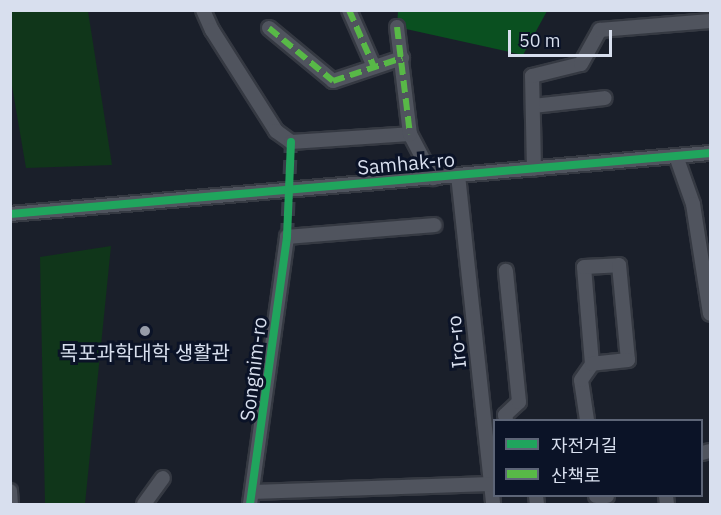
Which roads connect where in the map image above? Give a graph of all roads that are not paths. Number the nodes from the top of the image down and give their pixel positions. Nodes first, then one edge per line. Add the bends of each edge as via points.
1 (203, 10) edge
2 (349, 10) edge
3 (711, 21) edge
4 (397, 27) dead end
5 (269, 28) dead end
6 (402, 58) junction
7 (374, 67) junction
8 (606, 98) dead end
9 (533, 106) junction
10 (410, 134) junction
11 (711, 153) edge
12 (676, 156) junction
13 (534, 169) junction
14 (458, 175) junction
15 (433, 178) junction
16 (10, 214) edge
17 (435, 225) dead end
18 (705, 261) edge
19 (506, 271) dead end
20 (711, 314) edge
21 (592, 364) junction
22 (506, 419) edge
23 (587, 419) edge
24 (163, 478) dead end
25 (491, 484) junction
26 (10, 491) edge
27 (251, 498) edge
28 (11, 504) edge
29 (144, 504) edge
30 (493, 504) edge

1 - 10 street via 276,131 291,142
2 - 7 street
3 - 9 street via 600,30 581,64 532,76
4 - 6 street
5 - 7 street via 333,81
6 - 7 street
6 - 10 street
8 - 9 street
9 - 13 street
10 - 15 street
11 - 12 street, Samhak-ro
12 - 13 street, Samhak-ro
12 - 18 street via 693,204
13 - 14 street, Samhak-ro
14 - 15 street, Samhak-ro
14 - 25 street, Iro-ro
15 - 16 street, Samhak-ro
17 - 27 street, Songnim-ro via 287,237
18 - 20 street
19 - 22 street via 519,402 505,415
21 - 21 street via 584,267 619,265 628,360
21 - 23 street via 581,380
24 - 29 street
25 - 27 street
25 - 30 street, Iro-ro
26 - 28 street

